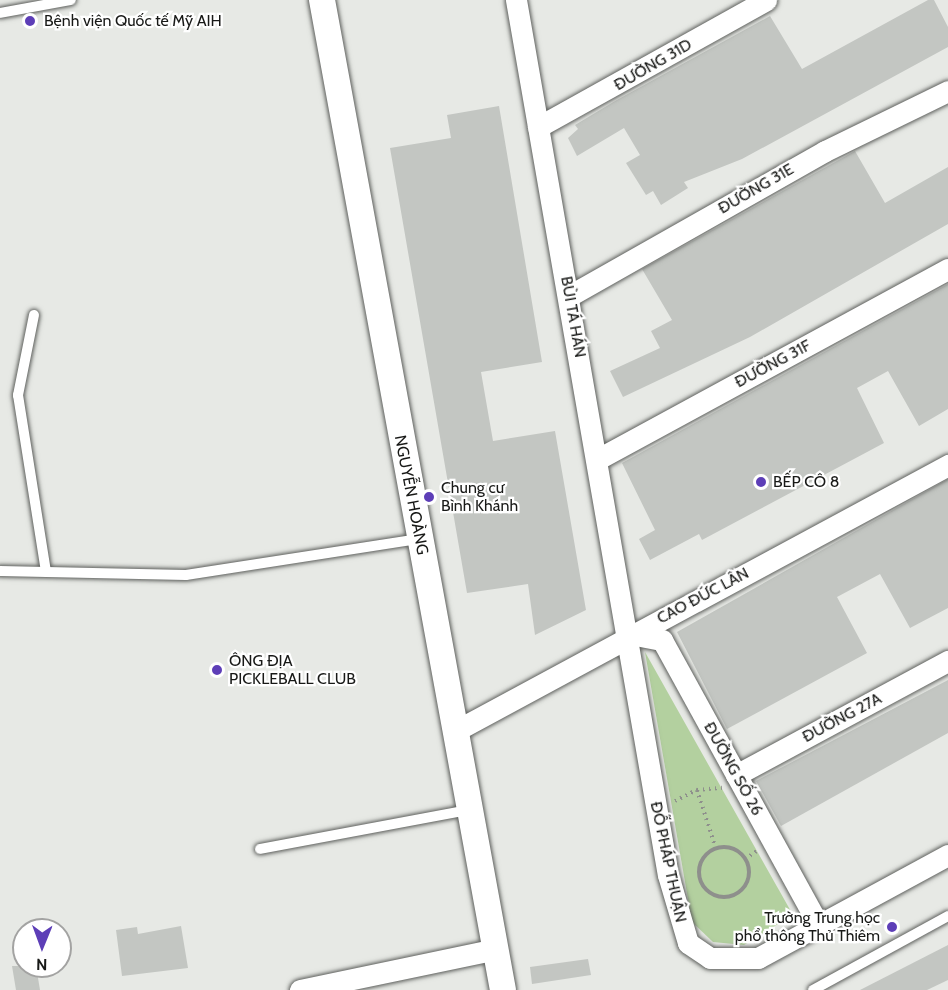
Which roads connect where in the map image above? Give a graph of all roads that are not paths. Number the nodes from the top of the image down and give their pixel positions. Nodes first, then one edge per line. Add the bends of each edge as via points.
1 (71, 0) edge
2 (516, 0) edge
3 (766, 0) edge
4 (326, 1) edge
5 (51, 2) edge
6 (0, 13) edge
7 (948, 91) edge
8 (538, 127) junction
9 (948, 269) edge
10 (569, 296) junction
11 (34, 315) dead end
12 (598, 459) junction
13 (948, 465) edge
14 (419, 538) junction
15 (0, 571) edge
16 (46, 572) junction
17 (630, 634) junction
18 (948, 661) edge
19 (459, 729) junction
20 (740, 782) junction
21 (472, 810) junction
22 (260, 849) dead end
23 (948, 855) edge
24 (948, 916) edge
25 (819, 926) junction
26 (496, 949) junction
27 (300, 990) edge
28 (503, 990) edge
29 (813, 990) edge

1 - 5 lane
2 - 8 street, BÙI TÁ HÁN
3 - 8 street, ĐƯỜNG 31D
4 - 14 street, NGUYỄN HOÀNG
5 - 6 lane
7 - 10 street, ĐƯỜNG 31E via 825,151
8 - 10 street, BÙI TÁ HÁN
9 - 12 street, ĐƯỜNG 31F
10 - 12 street, BÙI TÁ HÁN
11 - 16 lane via 18,395
12 - 17 street, BÙI TÁ HÁN
13 - 17 street, CAO ĐỨC LÂN
14 - 16 lane via 186,575
14 - 19 street, NGUYỄN HOÀNG
15 - 16 lane
17 - 19 street, CAO ĐỨC LÂN
17 - 20 street, ĐƯỜNG SỐ 26 via 662,640
17 - 25 street, ĐỖ PHÁP THUẬN via 657,811 688,943 710,957 758,958
18 - 20 street, ĐƯỜNG 27A
19 - 21 street, NGUYỄN HOÀNG
20 - 25 street, ĐƯỜNG SỐ 26
21 - 22 lane
21 - 26 street, NGUYỄN HOÀNG
23 - 25 street, ĐỖ PHÁP THUẬN
24 - 29 lane
26 - 27 street
26 - 28 street, NGUYỄN HOÀNG

